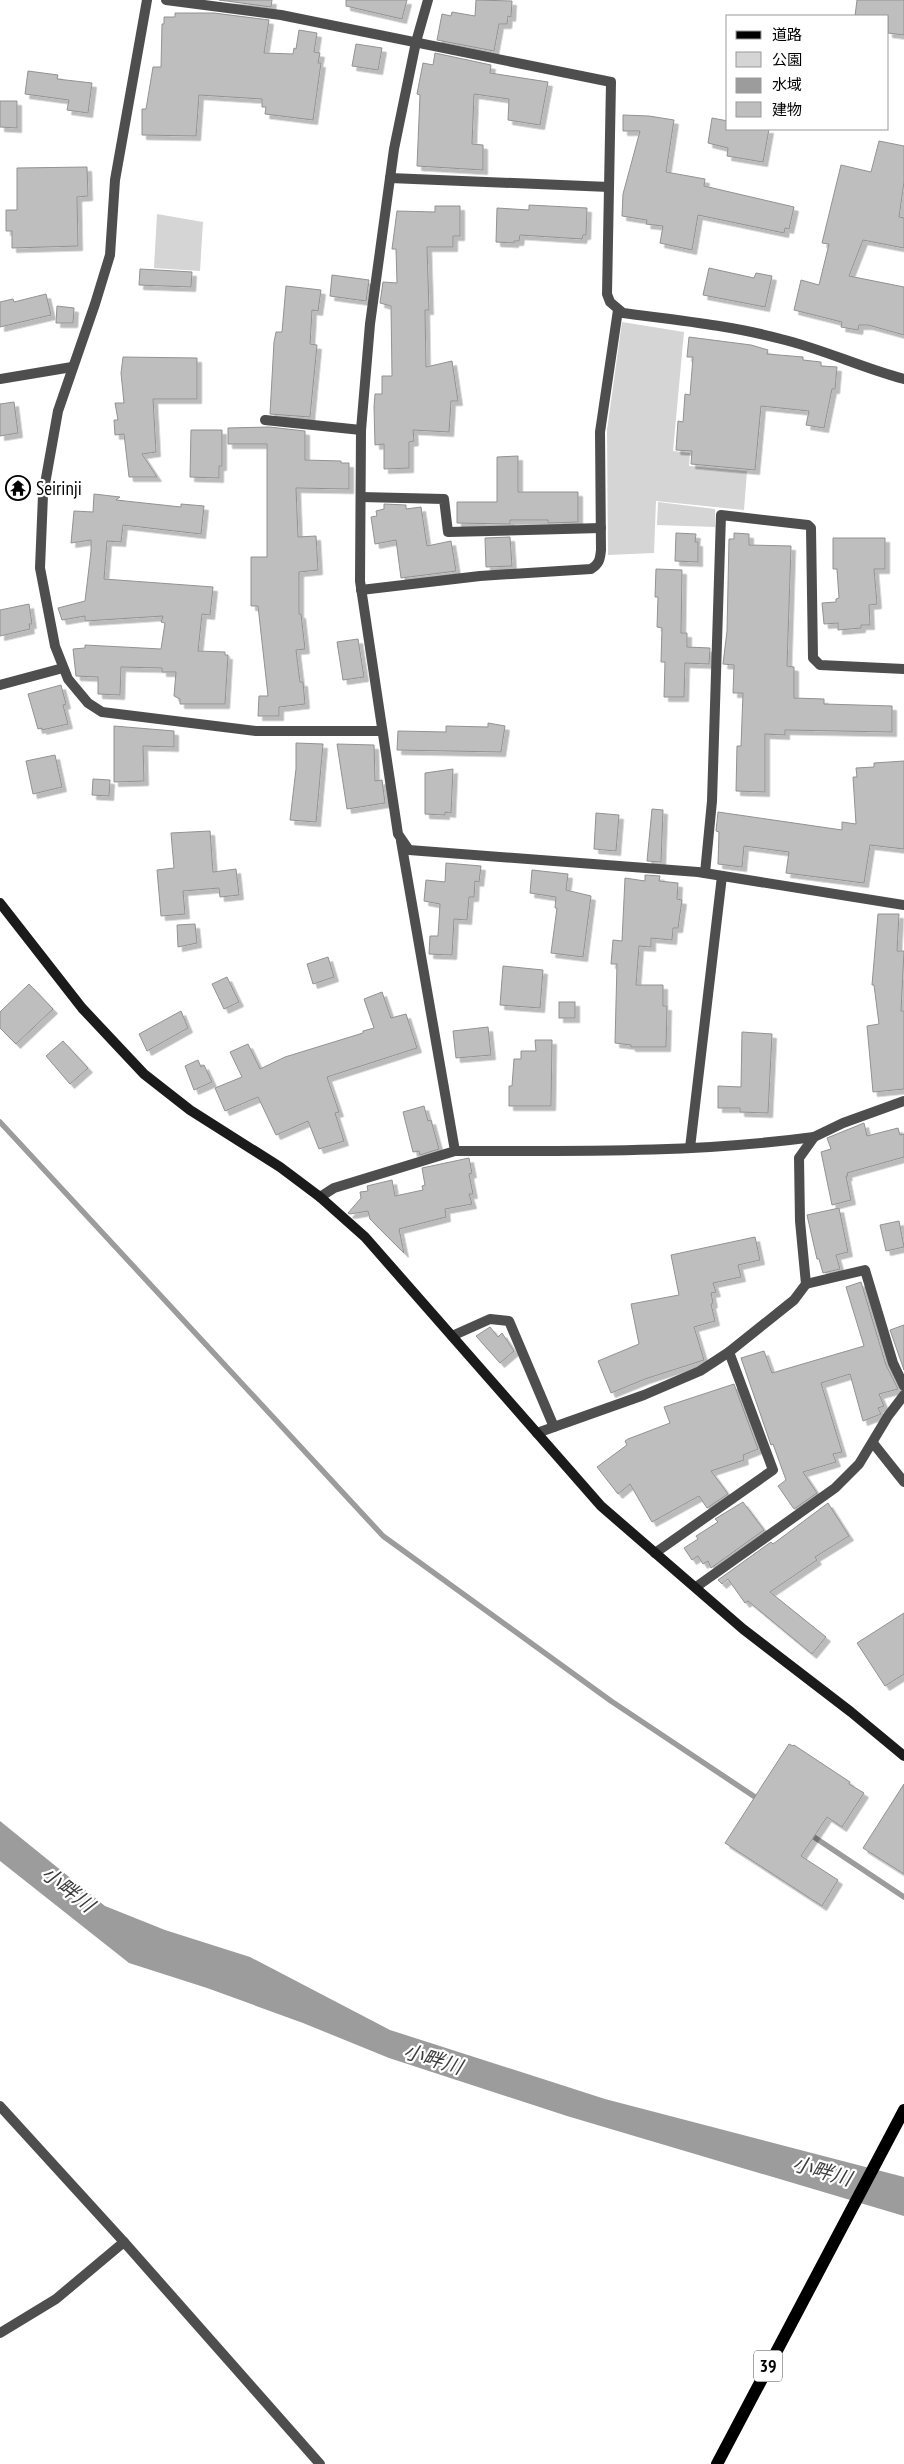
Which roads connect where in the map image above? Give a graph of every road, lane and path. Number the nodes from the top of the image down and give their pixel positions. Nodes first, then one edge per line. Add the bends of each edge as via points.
1 (147, 0) edge
2 (166, 0) edge
3 (428, 0) edge
4 (180, 1) edge
5 (416, 42) junction
6 (390, 178) junction
7 (609, 186) junction
8 (618, 310) junction
9 (72, 367) junction
10 (0, 379) edge
11 (904, 379) edge
12 (265, 420) dead end
13 (361, 430) junction
14 (360, 498) junction
15 (601, 528) junction
16 (361, 590) junction
17 (63, 668) junction
18 (904, 669) edge
19 (0, 685) edge
20 (382, 732) junction
21 (401, 840) junction
22 (705, 873) junction
23 (722, 876) junction
24 (0, 904) edge
25 (904, 905) edge
26 (904, 1101) edge
27 (814, 1137) junction
28 (690, 1148) junction
29 (455, 1151) junction
30 (320, 1197) junction
31 (806, 1284) junction
32 (452, 1336) junction
33 (729, 1352) junction
34 (904, 1386) edge
35 (904, 1395) edge
36 (554, 1427) junction
37 (537, 1433) junction
38 (873, 1443) junction
39 (904, 1482) edge
40 (655, 1553) junction
41 (696, 1587) junction
42 (904, 1756) edge
43 (0, 2106) edge
44 (904, 2110) edge
45 (124, 2242) junction
46 (0, 2333) edge
47 (320, 2464) edge
48 (717, 2464) edge

1 - 9 street via 115,180 110,255
2 - 4 street
3 - 5 street
4 - 5 street via 281,15
5 - 6 street
5 - 7 street via 611,82
6 - 7 street
6 - 13 street via 370,324
7 - 8 street via 607,294
8 - 11 street via 780,338
8 - 15 street via 600,432
9 - 10 street
9 - 17 street via 58,411 43,495 40,568 53,637
12 - 13 street
13 - 14 street
14 - 15 street via 444,499 448,532
14 - 16 street
15 - 16 street via 600,561 591,569 480,576
16 - 20 street
17 - 19 street
17 - 20 street via 79,694 102,712 256,732
18 - 22 street via 820,665 813,658 810,528 808,525 721,515 712,801
20 - 21 street
21 - 22 street via 409,850
21 - 29 street
22 - 23 street
23 - 25 street
23 - 28 street
24 - 30 street via 82,1008 144,1074 190,1110 280,1167
26 - 27 street
27 - 28 street via 750,1146
27 - 31 street via 799,1158
28 - 29 street
29 - 30 street via 334,1188
30 - 32 street via 365,1237
31 - 33 street via 794,1300
31 - 34 street via 866,1270 893,1363
32 - 36 street via 490,1319 510,1321
32 - 37 street
33 - 36 street via 700,1371
33 - 40 street via 773,1470
35 - 38 street
36 - 37 street
37 - 40 street via 601,1506
38 - 39 street
38 - 41 street via 859,1464 835,1488
40 - 41 street
41 - 42 street via 743,1629
43 - 45 street
44 - 48 main road, 39
45 - 46 street via 56,2299
45 - 47 street

